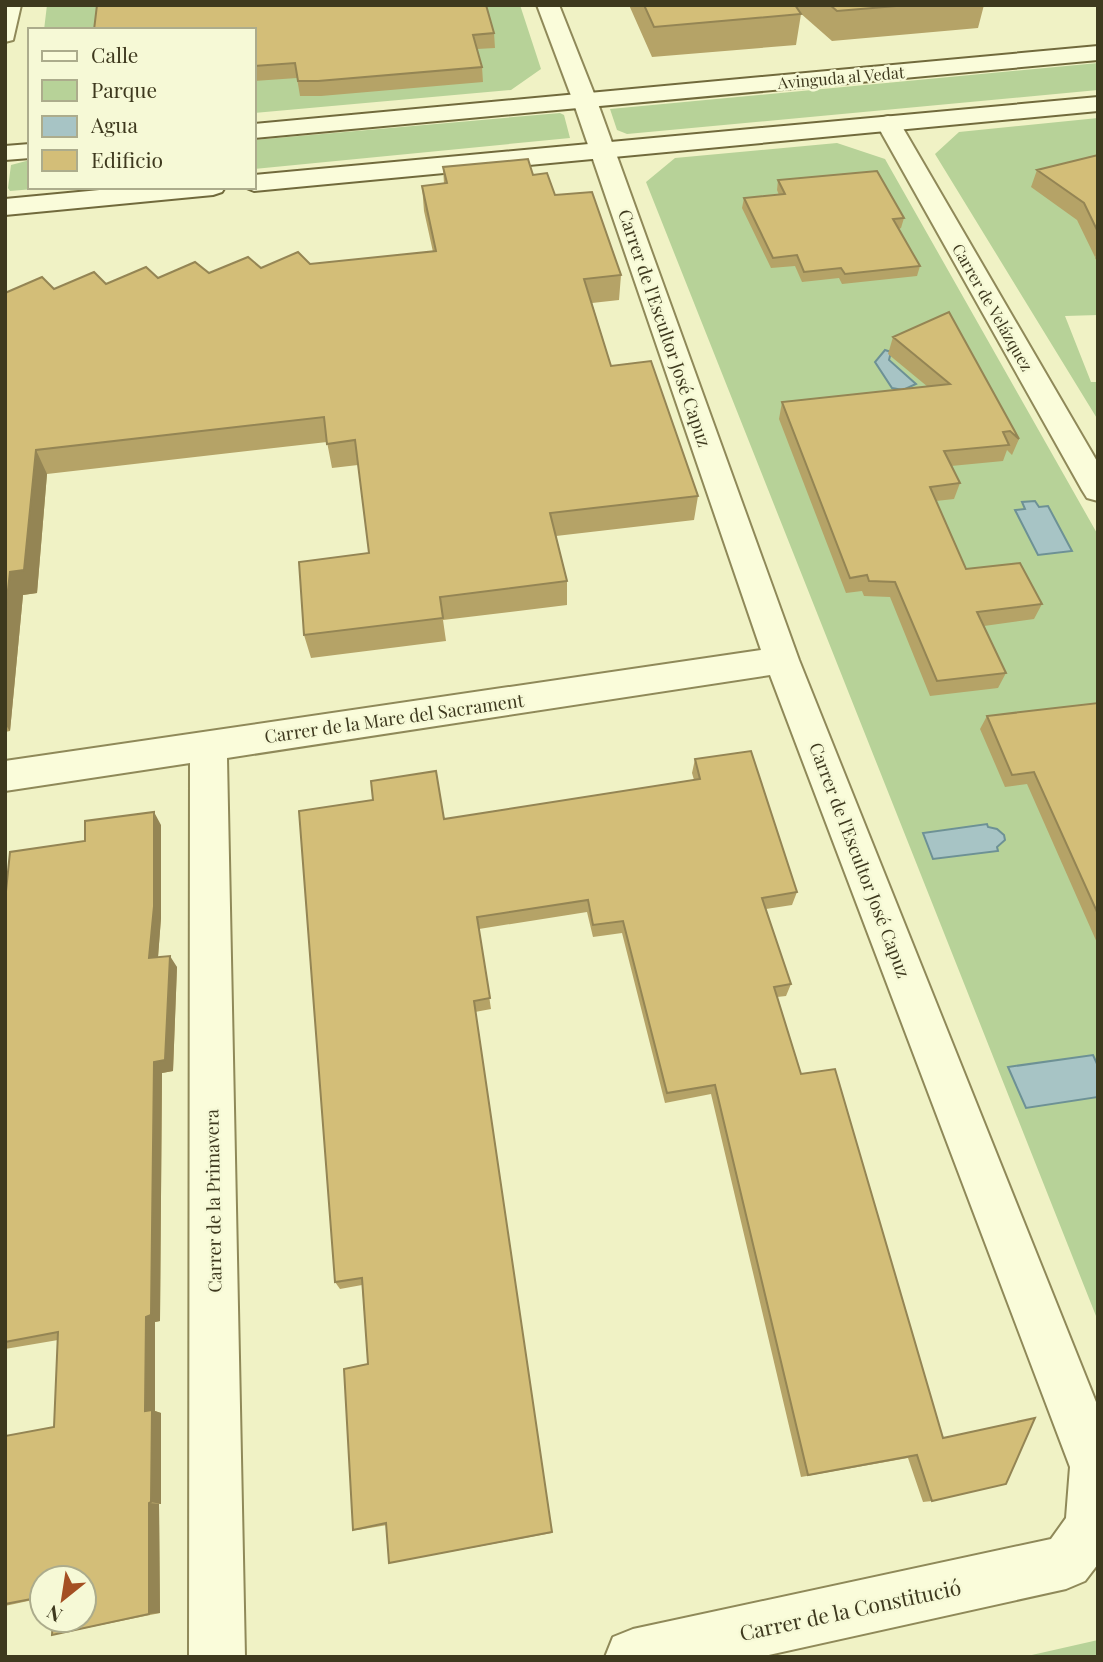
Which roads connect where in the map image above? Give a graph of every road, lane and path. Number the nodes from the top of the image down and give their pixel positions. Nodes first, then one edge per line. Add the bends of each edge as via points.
1 (10, 5) edge
2 (548, 5) edge
3 (5, 35) edge
4 (1098, 52) edge
5 (585, 101) junction
6 (1098, 104) edge
7 (888, 124) junction
8 (256, 131) edge
9 (602, 150) junction
10 (28, 151) edge
11 (5, 153) edge
12 (256, 183) edge
13 (192, 189) edge
14 (5, 207) edge
15 (1098, 490) edge
16 (782, 660) junction
17 (208, 746) junction
18 (5, 776) edge
19 (1066, 1562) joint
20 (217, 1657) edge
21 (633, 1657) edge

1 - 3 street
2 - 5 street
4 - 5 street, Avinguda al Vedat
5 - 8 street, Avinguda al Vedat
5 - 9 street
6 - 7 street
7 - 9 street
7 - 15 street, Carrer de Velázquez
9 - 12 street
9 - 16 street, Carrer de l'Escultor José Capuz
10 - 11 street
13 - 14 street
16 - 17 street, Carrer de la Mare del Sacrament
16 - 19 street, Carrer de l'Escultor José Capuz via 1096,1467 1092,1528
17 - 18 street, Carrer de la Mare del Sacrament
17 - 20 street, Carrer de la Primavera
19 - 21 street, Carrer de la Constitució

